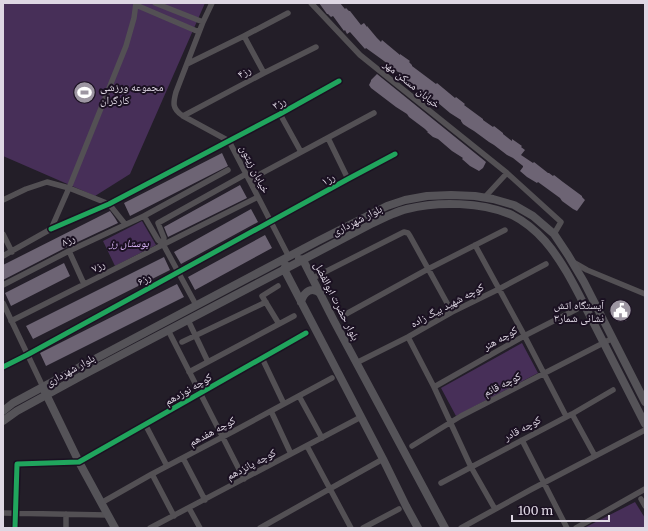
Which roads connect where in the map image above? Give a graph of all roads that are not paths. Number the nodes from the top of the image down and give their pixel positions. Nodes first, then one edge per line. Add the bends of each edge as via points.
1 (155, 3) edge
2 (311, 3) edge
3 (136, 4) edge
4 (213, 4) edge
5 (288, 13) dead end
6 (203, 22) junction
7 (199, 32) junction
8 (244, 36) junction
9 (316, 47) dead end
10 (187, 64) junction
11 (264, 73) junction
12 (339, 82) dead end
13 (374, 113) dead end
14 (280, 114) junction
15 (183, 116) junction
16 (328, 138) junction
17 (229, 141) junction
18 (301, 152) junction
19 (395, 154) dead end
20 (228, 170) dead end
21 (507, 173) junction
22 (247, 177) junction
23 (348, 178) junction
24 (69, 188) junction
25 (258, 197) junction
26 (484, 198) junction
27 (3, 200) edge
28 (109, 204) junction
29 (144, 216) junction
30 (270, 221) junction
31 (125, 224) junction
32 (51, 229) junction
33 (505, 230) dead end
34 (3, 234) edge
35 (554, 234) junction
36 (163, 244) junction
37 (475, 245) junction
38 (69, 251) junction
39 (12, 252) junction
40 (3, 256) edge
41 (288, 257) junction
42 (303, 260) junction
43 (572, 262) junction
44 (546, 264) dead end
45 (428, 268) junction
46 (284, 269) junction
47 (177, 272) junction
48 (312, 278) junction
49 (84, 284) junction
50 (3, 285) edge
51 (278, 286) dead end
52 (499, 289) junction
53 (321, 294) junction
54 (645, 294) edge
55 (266, 302) junction
56 (301, 302) junction
57 (3, 303) edge
58 (196, 305) junction
59 (577, 309) dead end
60 (4, 310) edge
61 (452, 312) junction
62 (346, 314) dead end
63 (294, 316) dead end
64 (188, 320) junction
65 (11, 321) junction
66 (279, 324) junction
67 (168, 330) junction
68 (306, 333) dead end
69 (196, 335) junction
70 (524, 336) junction
71 (408, 337) junction
72 (613, 338) junction
73 (182, 342) dead end
74 (604, 343) junction
75 (27, 355) junction
76 (262, 358) junction
77 (208, 362) junction
78 (356, 363) junction
79 (3, 367) edge
80 (190, 372) junction
81 (545, 374) junction
82 (332, 378) dead end
83 (43, 387) junction
84 (434, 387) junction
85 (613, 390) dead end
86 (200, 393) junction
87 (47, 395) junction
88 (299, 396) junction
89 (645, 402) edge
90 (284, 404) junction
91 (3, 411) edge
92 (271, 411) junction
93 (572, 414) junction
94 (566, 416) junction
95 (361, 417) junction
96 (3, 421) edge
97 (450, 423) junction
98 (145, 424) junction
99 (645, 424) edge
100 (645, 430) edge
101 (222, 437) junction
102 (322, 438) junction
103 (522, 440) junction
104 (307, 446) junction
105 (412, 446) dead end
106 (291, 454) junction
107 (595, 456) junction
108 (183, 458) junction
109 (383, 459) junction
110 (80, 462) junction
111 (167, 466) junction
112 (471, 467) junction
113 (152, 474) junction
114 (244, 479) junction
115 (543, 483) junction
116 (441, 484) dead end
117 (330, 488) junction
118 (645, 489) edge
119 (641, 499) dead end
120 (205, 500) junction
121 (101, 503) junction
122 (645, 506) edge
123 (189, 508) junction
124 (399, 509) dead end
125 (495, 509) junction
126 (3, 513) edge
127 (15, 514) junction
128 (66, 514) junction
129 (107, 515) junction
130 (174, 516) junction
131 (366, 527) edge
132 (15, 528) edge
133 (66, 528) edge
134 (115, 528) edge
135 (150, 528) edge
136 (200, 528) edge
137 (260, 528) edge
138 (351, 528) edge
139 (418, 528) edge
140 (445, 528) edge
141 (461, 528) edge
142 (567, 528) edge
143 (576, 528) edge

1 - 6 street
2 - 21 street, خیابان مسکن مهر via 360,55
3 - 7 street
3 - 24 street via 126,46
4 - 6 street
5 - 8 street
6 - 7 street
7 - 10 street
8 - 10 street
8 - 11 street
9 - 11 street, رز۴
10 - 15 street via 173,103 177,113
11 - 15 street, رز۴
12 - 14 street, رز۳
13 - 16 street
14 - 17 street, رز۳
14 - 18 street
15 - 17 street, خیابان زیتون
16 - 18 street
16 - 23 street
17 - 22 street, خیابان زیتون
17 - 28 street, رز۳
18 - 22 street
19 - 23 street, رز۱
20 - 29 street, رز۸
21 - 26 street
21 - 35 street, خیابان مسکن مهر via 561,222
22 - 25 street, خیابان زیتون
22 - 36 street via 158,223 164,238
23 - 30 street, رز۱
24 - 27 street via 47,182
24 - 28 street
24 - 32 street
25 - 30 street, خیابان زیتون
25 - 36 street, رز۷
26 - 35 main road, بلوار شهرداری via 514,205 533,216
26 - 41 main road, بلوار شهرداری via 451,195 405,200 387,206
28 - 31 street
28 - 32 street, رز۳
29 - 31 street, رز۸
29 - 36 street
30 - 41 street, خیابان زیتون
30 - 47 street, رز۶
31 - 38 street, رز۸
32 - 39 street, رز۳
33 - 37 street
34 - 39 street
35 - 43 main road, بلوار شهرداری
36 - 47 street
36 - 49 street, رز۷
37 - 45 street
37 - 52 street
38 - 49 street
38 - 50 street, رز۸
39 - 40 street, رز۳
41 - 42 main road, بلوار حضرت ابوالفضل
41 - 46 main road
41 - 58 main road, بلوار شهرداری
42 - 46 main road, بلوار شهرداری
42 - 48 main road, بلوار حضرت ابوالفضل
42 - 74 main road, بلوار شهرداری via 392,214 407,209 451,204 494,209 528,226 545,241 559,259
43 - 54 street
43 - 72 main road, بلوار شهرداری
44 - 52 street, کوچه شهید بیگ زاده
45 - 48 street via 408,233 404,232
45 - 61 street
45 - 62 street
46 - 56 main road
46 - 64 main road, بلوار شهرداری
47 - 58 street
47 - 75 street, رز۶
48 - 53 main road, بلوار حضرت ابوالفضل
49 - 65 street, رز۷
51 - 55 street via 262,296
52 - 61 street, کوچه شهید بیگ زاده
52 - 70 street
53 - 56 main road via 315,290 308,291
53 - 78 main road, بلوار حضرت ابوالفضل
55 - 66 street
55 - 69 street
56 - 95 main road
57 - 60 street
58 - 83 main road, بلوار شهرداری
59 - 70 street, کوچه هنر
60 - 65 street
61 - 71 street, کوچه شهید بیگ زاده
63 - 66 street
64 - 67 main road, بلوار شهرداری
64 - 69 street
65 - 75 street
66 - 77 street
67 - 80 street
67 - 87 main road, بلوار شهرداری
68 - 76 street, کوچه نوزدهم
69 - 73 street
69 - 77 street
70 - 81 street
70 - 84 street, کوچه هنر
71 - 78 street, کوچه شهید بیگ زاده
71 - 84 street
72 - 74 street, کوچه قائم
72 - 89 main road, بلوار شهرداری
74 - 81 street, کوچه قائم
74 - 99 main road, بلوار شهرداری
75 - 79 street, رز۶
75 - 83 street
76 - 86 street, کوچه نوزدهم
76 - 90 street
77 - 80 street
78 - 140 main road, بلوار حضرت ابوالفضل
80 - 86 street
81 - 94 street
81 - 97 street, کوچه قائم
82 - 88 street, کوچه هفدهم
83 - 87 main road
83 - 91 main road, بلوار شهرداری
84 - 97 street
85 - 93 street, کوچه قادر
86 - 98 street, کوچه نوزدهم
86 - 101 street
87 - 96 main road, بلوار شهرداری
87 - 110 main road
88 - 90 street, کوچه هفدهم
88 - 102 street
90 - 92 street, کوچه هفدهم
92 - 101 street, کوچه هفدهم
92 - 106 street
93 - 94 street, کوچه قادر
93 - 107 street
94 - 103 street, کوچه قادر
95 - 102 street, کوچه پانزدهم
95 - 109 main road
97 - 105 street, کوچه قائم
97 - 112 street
98 - 110 street, کوچه نوزدهم
98 - 111 street
100 - 107 street
101 - 108 street, کوچه هفدهم
101 - 114 street
102 - 104 street, کوچه پانزدهم
103 - 112 street, کوچه قادر
103 - 115 street
104 - 106 street, کوچه پانزدهم
104 - 117 street
106 - 114 street, کوچه پانزدهم
107 - 115 street
108 - 111 street, کوچه هفدهم
108 - 120 street
109 - 117 street
109 - 139 main road
110 - 121 main road
110 - 127 street via 17,464
111 - 113 street, کوچه هفدهم
112 - 116 street, کوچه قادر
112 - 125 street
113 - 121 street, کوچه هفدهم
113 - 130 street
114 - 120 street, کوچه پانزدهم
115 - 125 street
115 - 142 street
117 - 137 street
117 - 138 street
118 - 143 street
119 - 122 street
120 - 123 street, کوچه پانزدهم
121 - 129 main road
123 - 130 street, کوچه پانزدهم
123 - 136 street
124 - 131 street
125 - 141 street
126 - 127 street
127 - 128 street
127 - 132 street
128 - 129 street
128 - 133 street
129 - 134 main road
130 - 135 street, کوچه پانزدهم

